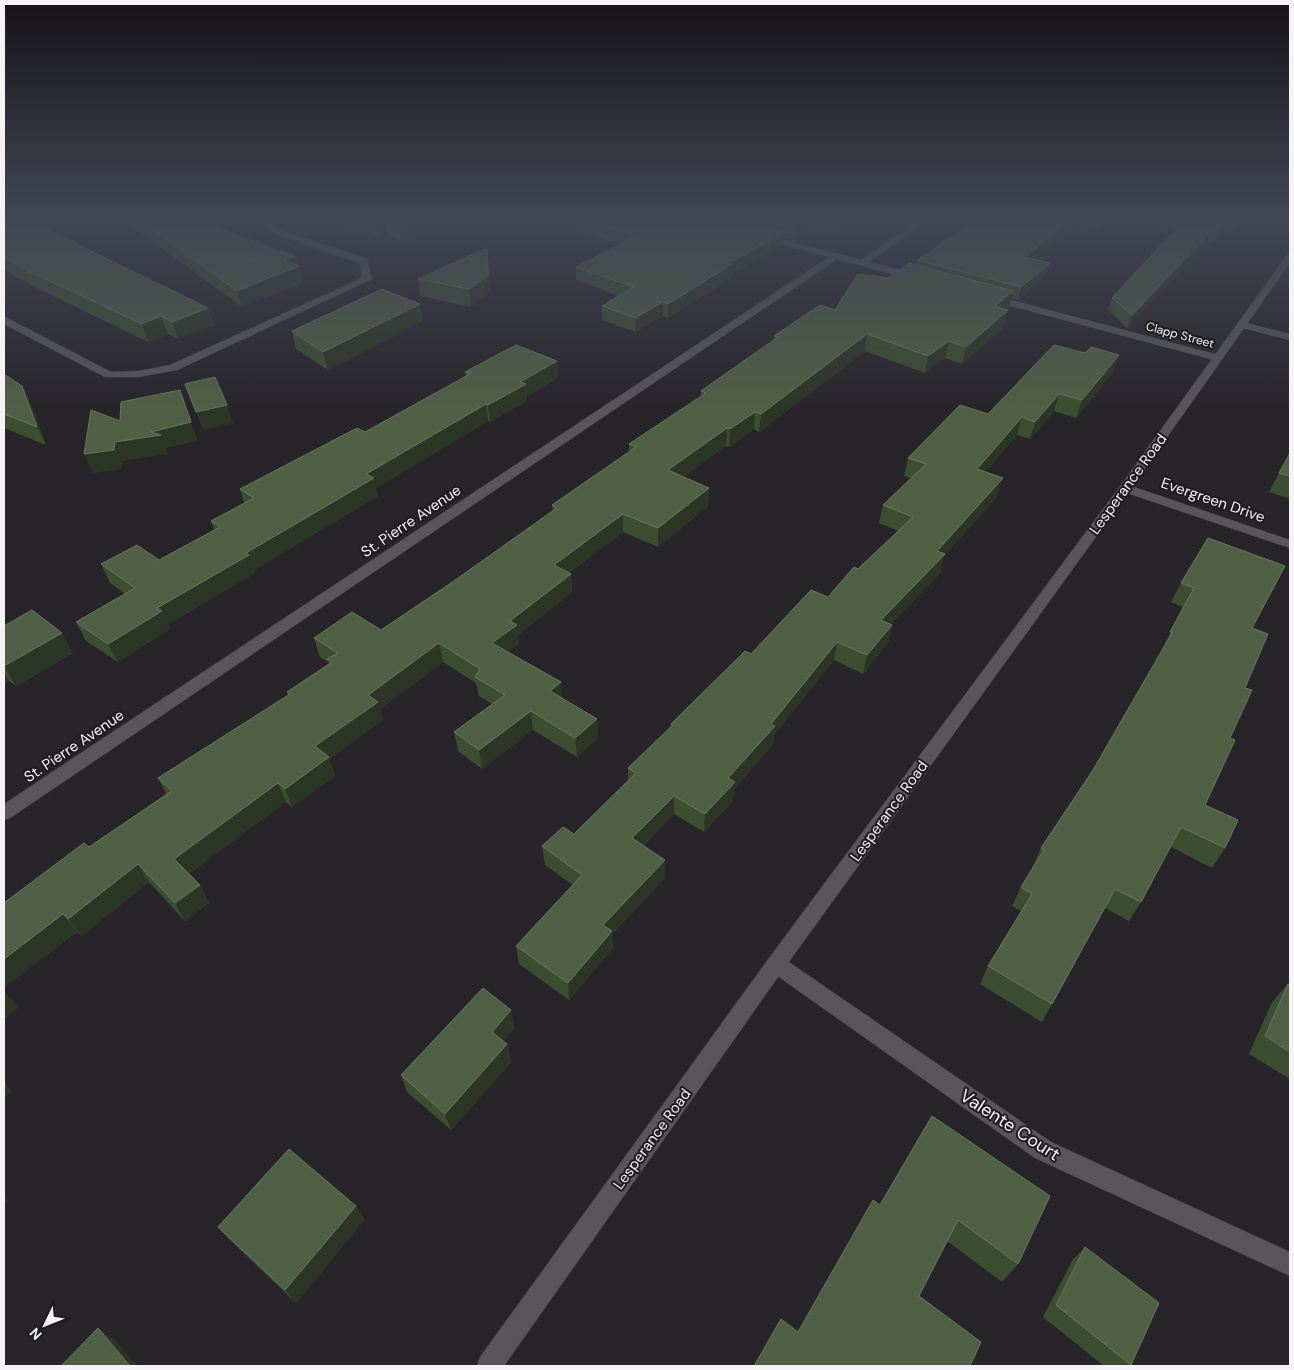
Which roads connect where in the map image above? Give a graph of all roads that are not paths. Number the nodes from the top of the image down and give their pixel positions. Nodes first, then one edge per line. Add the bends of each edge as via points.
1 (358, 283) edge
2 (796, 283) edge
3 (1272, 283) edge
4 (983, 295) edge
5 (4, 320) edge
6 (1242, 325) junction
7 (1290, 337) edge
8 (1218, 358) junction
9 (1125, 488) junction
10 (1290, 544) edge
11 (4, 812) edge
12 (776, 964) junction
13 (1290, 1264) edge
14 (489, 1366) edge

1 - 5 street via 173,368 138,374 108,374
2 - 11 street, St. Pierre Avenue
3 - 6 street, Lesperance Road
4 - 8 street, Clapp Street
6 - 7 street
6 - 8 street, Lesperance Road
8 - 9 street, Lesperance Road
9 - 10 street, Evergreen Drive
9 - 12 street, Lesperance Road
12 - 13 street, Valente Court via 1043,1150
12 - 14 street, Lesperance Road

